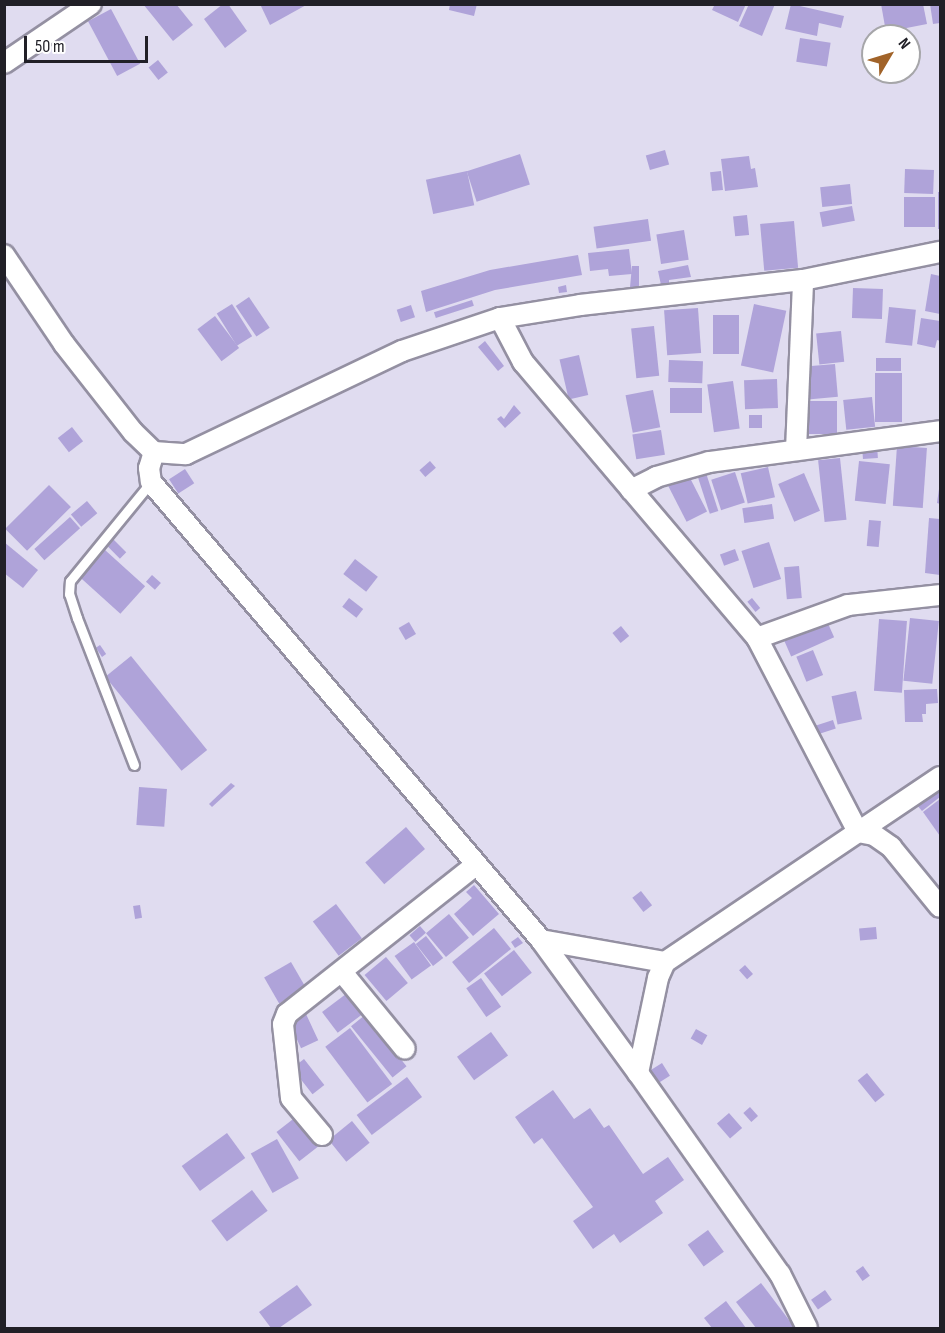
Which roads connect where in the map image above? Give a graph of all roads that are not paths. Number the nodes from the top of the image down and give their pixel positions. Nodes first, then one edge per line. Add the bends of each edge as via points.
1 (91, 4) edge
2 (4, 63) edge
3 (940, 252) edge
4 (4, 255) edge
5 (803, 280) junction
6 (500, 318) junction
7 (940, 431) edge
8 (796, 450) junction
9 (154, 452) junction
10 (151, 482) junction
11 (631, 490) junction
12 (940, 595) edge
13 (757, 638) junction
14 (134, 765) dead end
15 (940, 777) edge
16 (858, 832) junction
17 (476, 865) junction
18 (940, 907) edge
19 (541, 940) junction
20 (664, 962) junction
21 (342, 972) junction
22 (405, 1049) dead end
23 (638, 1072) junction
24 (322, 1135) dead end
25 (807, 1329) edge

1 - 2 street
3 - 5 street
4 - 9 street via 64,344 132,432
5 - 6 street
5 - 8 street
6 - 9 street via 402,351 186,453
6 - 11 street via 523,362
7 - 8 street
8 - 11 street via 709,462 656,477
9 - 10 street via 149,468
10 - 14 lane via 70,581 69,594
10 - 17 street
11 - 13 street
12 - 13 street via 848,605
13 - 16 street
15 - 16 street
16 - 18 street via 874,835 891,847
16 - 20 street
17 - 19 street
17 - 21 street
19 - 20 street
19 - 23 street
20 - 23 street
21 - 22 street
21 - 24 street via 287,1014 283,1024 291,1098
23 - 25 street via 780,1274

